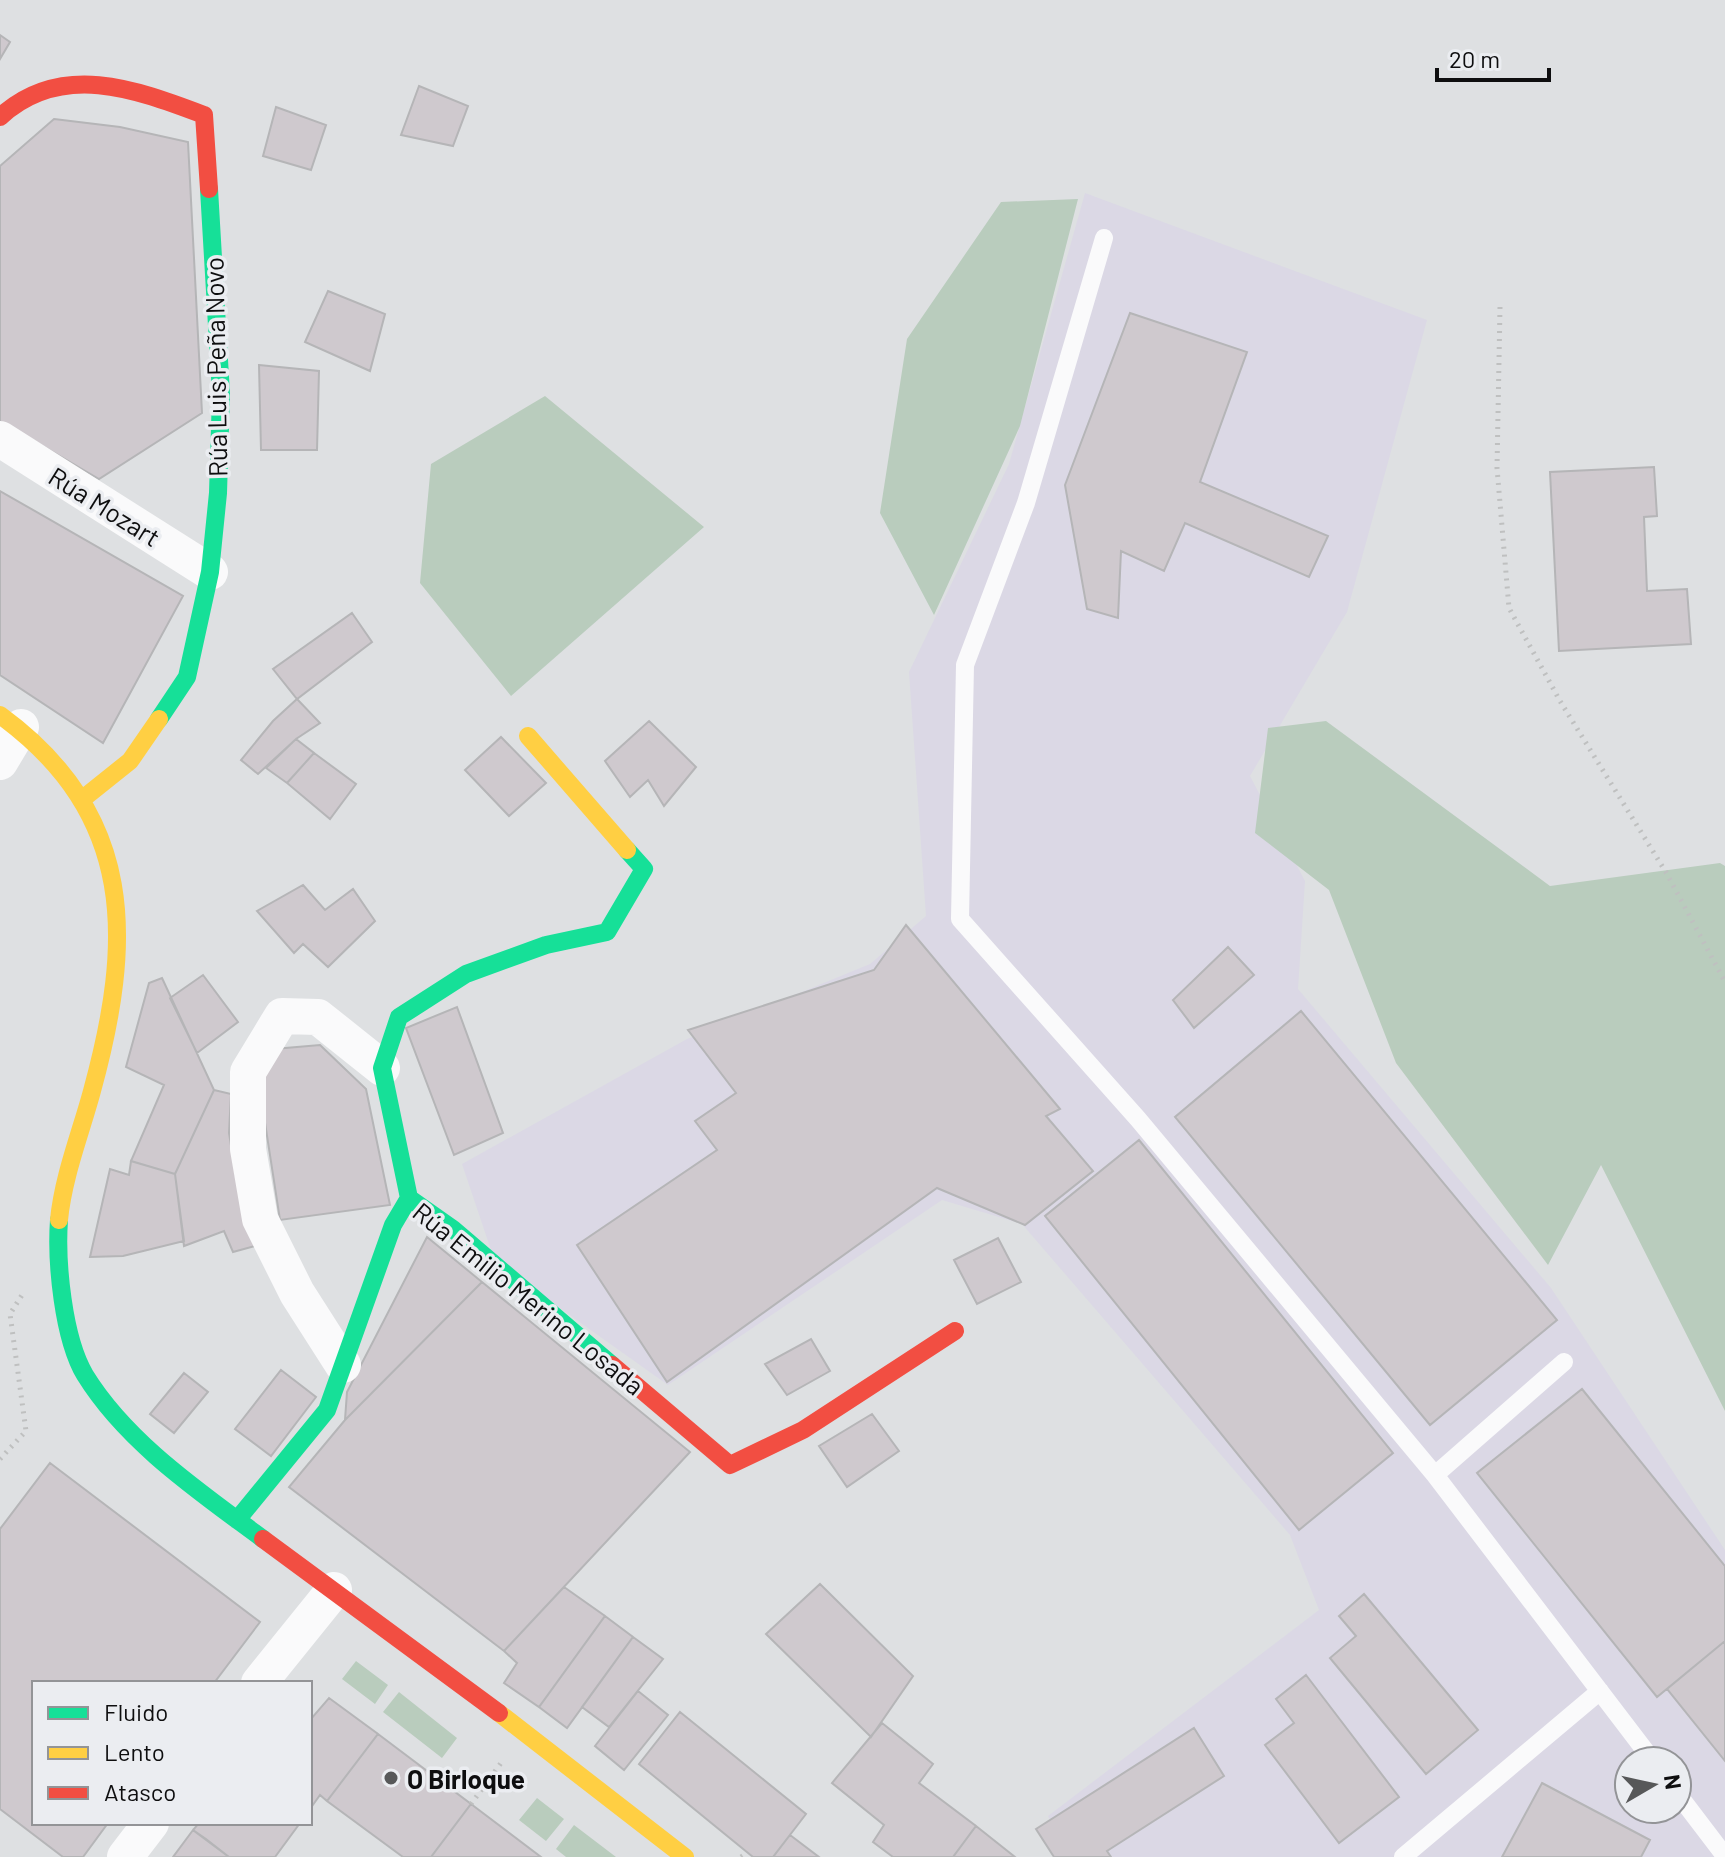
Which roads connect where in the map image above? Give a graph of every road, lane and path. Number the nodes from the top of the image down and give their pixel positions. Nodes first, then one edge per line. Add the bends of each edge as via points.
1 (0, 117) edge
2 (1104, 238) dead end
3 (1500, 307) dead end
4 (0, 439) edge
5 (210, 572) junction
6 (10, 721) edge
7 (528, 736) dead end
8 (0, 762) edge
9 (85, 797) junction
10 (1725, 982) edge
11 (382, 1068) junction
12 (409, 1198) junction
13 (25, 1291) dead end
14 (955, 1331) dead end
15 (1564, 1362) dead end
16 (343, 1365) junction
17 (0, 1459) edge
18 (1435, 1475) junction
19 (237, 1520) junction
20 (334, 1590) junction
21 (261, 1681) edge
22 (1600, 1691) junction
23 (524, 1732) junction
24 (1641, 1745) edge
25 (471, 1804) dead end
26 (1693, 1817) edge
27 (149, 1825) edge
28 (1717, 1853) edge
29 (125, 1857) edge
30 (685, 1857) edge
31 (1403, 1857) edge

1 - 5 street, Rúa Luis Peña Novo via 10,104 55,83 105,86 204,115 221,394
2 - 18 lane via 1026,503 965,665 960,919 1138,1119
3 - 10 path via 1497,468 1509,608
4 - 5 street, Rúa Mozart
5 - 9 street, Rúa Luis Peña Novo via 187,677 130,761
6 - 8 street
6 - 9 street
7 - 11 street via 644,869 607,932 546,945 466,974 399,1017
9 - 19 street via 105,851 118,958 112,1007 59,1215 62,1299 84,1373 101,1402 126,1430
11 - 12 street
11 - 16 street via 318,1017 282,1016 248,1072 248,1149 260,1219 297,1293
12 - 14 street, Rúa Emilio Merino Losada via 453,1229 730,1465 803,1430
12 - 16 street, Rúa Emilio Merino Losada via 393,1225
13 - 17 path via 10,1314 26,1431
15 - 18 lane
16 - 19 street, Rúa Emilio Merino Losada via 327,1410
18 - 22 lane
19 - 20 street
20 - 21 street
20 - 23 street
22 - 24 lane
22 - 31 lane
23 - 25 path
23 - 30 street
26 - 28 lane
27 - 29 street

